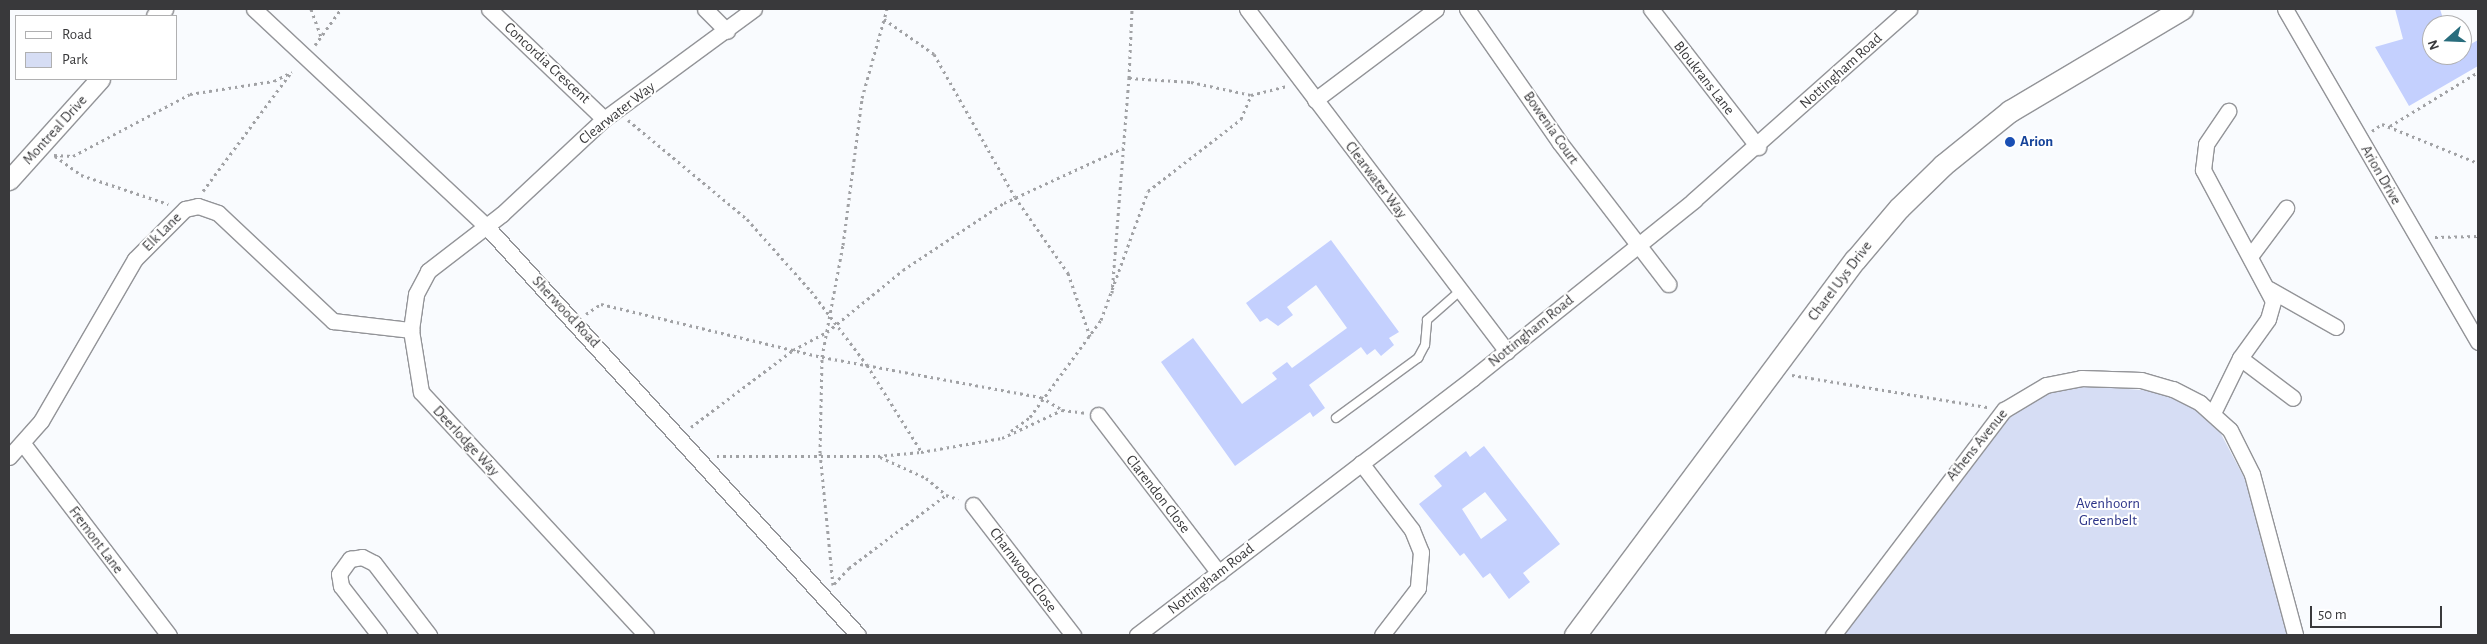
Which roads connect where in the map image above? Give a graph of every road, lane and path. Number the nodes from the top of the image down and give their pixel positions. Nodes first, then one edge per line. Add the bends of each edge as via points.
1 (254, 9) edge
2 (311, 9) edge
3 (341, 9) edge
4 (489, 9) edge
5 (704, 9) edge
6 (754, 9) edge
7 (887, 9) edge
8 (1132, 9) edge
9 (1247, 9) edge
10 (1436, 9) edge
11 (1467, 9) edge
12 (1910, 9) edge
13 (2182, 9) edge
14 (2285, 9) edge
15 (1654, 10) edge
16 (884, 19) junction
17 (727, 31) junction
18 (321, 36) junction
19 (307, 57) junction
20 (292, 72) junction
21 (2478, 72) edge
22 (1129, 78) junction
23 (99, 80) edge
24 (1303, 82) junction
25 (1251, 94) junction
26 (1316, 100) junction
27 (2228, 111) dead end
28 (610, 114) junction
29 (2390, 126) junction
30 (2360, 139) junction
31 (1758, 147) junction
32 (1123, 148) junction
33 (48, 150) junction
34 (2478, 163) edge
35 (9, 180) edge
36 (1015, 197) junction
37 (194, 206) junction
38 (2286, 208) dead end
39 (177, 214) junction
40 (487, 227) junction
41 (2478, 236) edge
42 (1638, 245) junction
43 (2422, 245) junction
44 (2251, 256) junction
45 (1668, 284) dead end
46 (2269, 289) junction
47 (1461, 290) junction
48 (1111, 297) junction
49 (830, 316) junction
50 (575, 321) junction
51 (837, 324) junction
52 (2336, 327) dead end
53 (411, 330) junction
54 (827, 332) junction
55 (1090, 336) junction
56 (2478, 342) edge
57 (793, 350) junction
58 (1507, 350) junction
59 (822, 357) junction
60 (2240, 358) junction
61 (867, 365) junction
62 (1772, 371) junction
63 (1041, 397) junction
64 (2293, 398) dead end
65 (1062, 410) junction
66 (2004, 410) junction
67 (2213, 413) junction
68 (1098, 415) joint
69 (1336, 418) dead end
70 (680, 438) junction
71 (1002, 438) junction
72 (24, 445) junction
73 (921, 452) junction
74 (820, 453) junction
75 (712, 456) dead end
76 (878, 456) junction
77 (9, 458) edge
78 (1361, 463) junction
79 (946, 495) junction
80 (973, 504) joint
81 (1219, 572) junction
82 (834, 584) junction
83 (821, 595) junction
84 (169, 635) edge
85 (379, 635) edge
86 (429, 635) edge
87 (646, 635) edge
88 (858, 635) edge
89 (1073, 635) edge
90 (1137, 635) edge
91 (1382, 635) edge
92 (1575, 635) edge
93 (1833, 635) edge
94 (2295, 635) edge

1 - 19 street, Sherwood Road
2 - 18 path
3 - 18 path
4 - 28 street, Concordia Crescent
5 - 17 street
6 - 17 street, Clearwater Way
7 - 16 path
8 - 22 path
9 - 24 street, Clearwater Way
10 - 26 street
11 - 42 street, Bowenia Court
12 - 31 street, Nottingham Road
13 - 62 main road, Charel Uys Drive via 2046,88 1943,165 1876,234
14 - 30 street, Arion Drive
15 - 31 street, Bloukrans Lane
16 - 36 path via 934,54
16 - 49 path via 862,98
17 - 28 street, Clearwater Way
18 - 19 path
19 - 20 path
19 - 40 street, Sherwood Road
20 - 33 path via 274,81 190,94 73,156
20 - 37 path via 216,169
21 - 29 path
22 - 25 path via 1191,82
22 - 32 path
23 - 33 street, Montreal Drive
24 - 25 path
24 - 26 street, Clearwater Way
25 - 48 path via 1241,119 1148,191
26 - 47 street, Clearwater Way
27 - 44 street via 2206,144 2203,170
28 - 40 street, Clearwater Way
28 - 49 path via 746,219
29 - 30 path via 2382,124
29 - 34 path
30 - 43 street, Arion Drive
31 - 42 street, Nottingham Road
32 - 36 path
32 - 48 path
33 - 35 street, Montreal Drive
33 - 39 path via 81,175 169,205
36 - 51 path via 903,270
36 - 55 path via 1068,273
37 - 39 street, Elk Lane
37 - 53 street, Elk Lane via 218,214 333,321
38 - 44 street
39 - 72 street, Elk Lane via 128,269
40 - 50 street, Sherwood Road
40 - 53 street, Deerlodge Way via 428,271 416,294
41 - 43 path via 2439,234
42 - 45 street, Bowenia Court
42 - 58 street, Nottingham Road
43 - 56 street, Arion Drive
44 - 46 street
46 - 52 street
46 - 60 street via 2270,314
47 - 58 street, Clearwater Way
47 - 69 lane via 1427,320 1425,345 1418,358
48 - 55 path
49 - 51 path
49 - 54 path
50 - 57 path via 601,304
50 - 70 street, Sherwood Road
51 - 54 path
51 - 61 path
53 - 87 street, Deerlodge Way via 421,392
54 - 57 path
54 - 59 path
55 - 63 path
57 - 59 path
57 - 70 path
58 - 78 street, Nottingham Road
59 - 61 path
59 - 74 path
60 - 64 street
60 - 67 street
61 - 63 path
61 - 73 path
62 - 66 path
62 - 92 main road, Charel Uys Drive
63 - 65 path
63 - 71 path via 1030,416
65 - 68 path
65 - 71 path
66 - 67 street, Athens Avenue via 2046,385 2081,378 2160,384
66 - 93 street, Athens Avenue
67 - 94 street, Athens Avenue via 2230,430 2250,467
68 - 81 street, Clarendon Close
70 - 83 street, Sherwood Road
71 - 73 path
72 - 77 street, Elk Lane
72 - 84 street, Fremont Lane
73 - 76 path
74 - 75 path
74 - 76 path
74 - 82 path
76 - 79 path via 926,478
78 - 81 street, Nottingham Road
78 - 91 street via 1412,530 1422,557 1415,593
79 - 80 path
79 - 82 path via 849,568
80 - 89 street, Charnwood Close
81 - 90 street, Nottingham Road
82 - 83 path
83 - 88 street, Sherwood Road
85 - 86 street via 341,586 341,568 350,559 362,557 374,563

